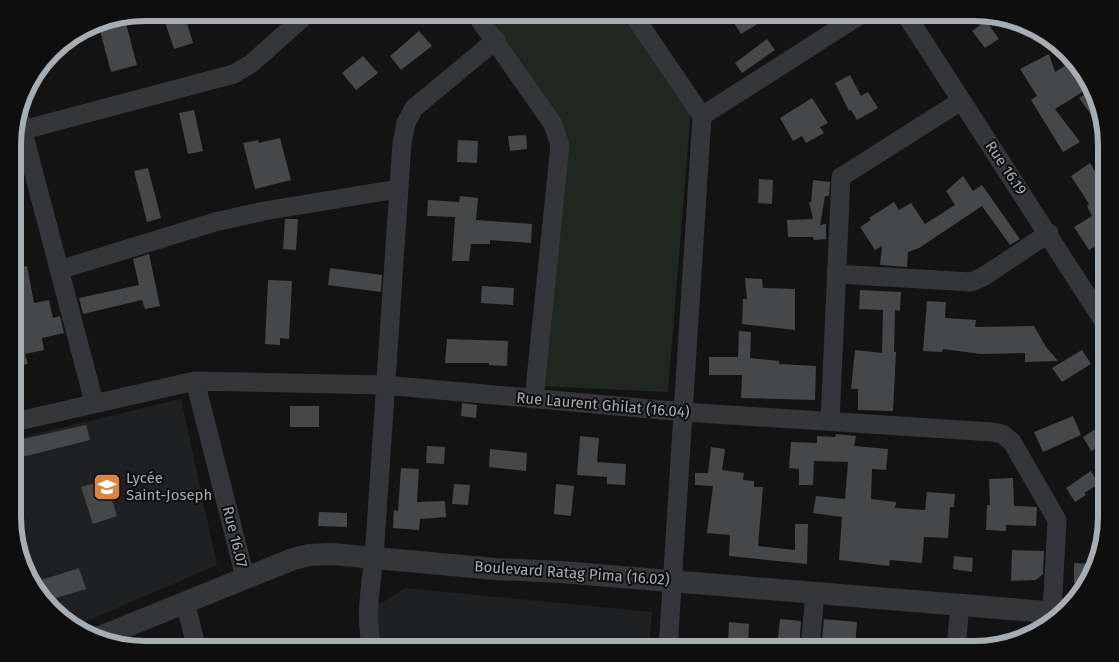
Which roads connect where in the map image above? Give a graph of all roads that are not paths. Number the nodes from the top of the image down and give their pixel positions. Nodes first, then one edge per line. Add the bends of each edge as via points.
1 (638, 21) edge
2 (850, 21) edge
3 (910, 21) edge
4 (297, 22) edge
5 (482, 22) edge
6 (496, 40) junction
7 (960, 101) junction
8 (702, 116) junction
9 (24, 120) edge
10 (22, 129) edge
11 (398, 190) junction
12 (1049, 233) junction
13 (59, 270) junction
14 (836, 274) junction
15 (1097, 310) edge
16 (195, 381) junction
17 (384, 384) junction
18 (534, 400) junction
19 (94, 402) junction
20 (684, 412) junction
21 (21, 420) edge
22 (830, 421) junction
23 (374, 558) junction
24 (245, 577) junction
25 (672, 580) junction
26 (815, 593) junction
27 (185, 602) junction
28 (960, 604) junction
29 (1056, 610) edge
30 (1053, 613) edge
31 (106, 634) edge
32 (669, 640) edge
33 (811, 640) edge
34 (957, 640) edge
35 (195, 641) edge
36 (370, 641) edge

1 - 8 street
2 - 8 street
3 - 7 street, Rue 16.19
4 - 9 street via 252,63 234,74
5 - 6 street
6 - 11 street via 414,108 406,123 402,143
6 - 18 street via 553,124 560,145
7 - 12 street, Rue 16.19
7 - 14 street via 842,177
8 - 20 street
10 - 13 street
11 - 13 street via 215,222
11 - 17 street
12 - 14 street via 971,282
12 - 15 street, Rue 16.19
13 - 19 street
14 - 22 street
16 - 17 street, Rue Laurent Ghilat (16.04)
16 - 19 street, Rue Laurent Ghilat (16.04)
16 - 24 street, Rue 16.07
17 - 18 street, Rue Laurent Ghilat (16.04)
17 - 23 street
18 - 20 street, Rue Laurent Ghilat (16.04)
19 - 21 street, Rue Laurent Ghilat (16.04)
20 - 22 street, Rue Laurent Ghilat (16.04)
20 - 25 street
22 - 29 street, Rue Laurent Ghilat (16.04) via 992,432 1002,434 1012,442 1057,520
23 - 24 street, Boulevard Ratag Pima (16.02) via 309,555
23 - 25 street, Boulevard Ratag Pima (16.02)
23 - 36 street via 368,600
24 - 27 street, Boulevard Ratag Pima (16.02)
25 - 26 street, Boulevard Ratag Pima (16.02)
25 - 32 street
26 - 28 street, Boulevard Ratag Pima (16.02)
26 - 33 street
27 - 31 street, Boulevard Ratag Pima (16.02)
27 - 35 street
28 - 30 street, Boulevard Ratag Pima (16.02)
28 - 34 street

